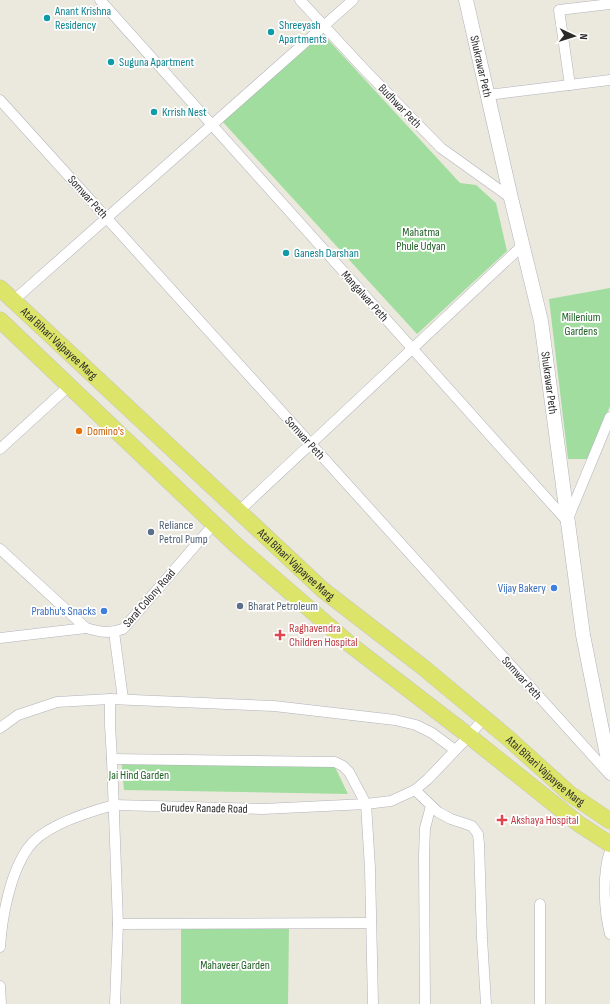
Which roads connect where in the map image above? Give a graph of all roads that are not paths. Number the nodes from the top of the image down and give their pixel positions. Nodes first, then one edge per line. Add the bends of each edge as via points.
1 (100, 0) edge
2 (300, 0) edge
3 (353, 0) edge
4 (466, 0) edge
5 (610, 4) edge
6 (324, 26) junction
7 (610, 80) edge
8 (570, 85) junction
9 (488, 95) junction
10 (0, 100) edge
11 (212, 125) junction
12 (511, 198) junction
13 (107, 218) junction
14 (523, 245) junction
15 (0, 288) edge
16 (14, 300) junction
17 (0, 320) edge
18 (412, 348) junction
19 (69, 386) junction
20 (610, 417) edge
21 (310, 444) junction
22 (0, 449) edge
23 (239, 511) junction
24 (567, 521) junction
25 (214, 524) junction
26 (0, 549) edge
27 (4, 559) edge
28 (86, 628) junction
29 (114, 632) junction
30 (0, 638) edge
31 (110, 699) junction
32 (123, 699) junction
33 (484, 718) junction
34 (0, 728) edge
35 (469, 736) junction
36 (455, 750) junction
37 (112, 759) junction
38 (610, 770) edge
39 (610, 775) edge
40 (415, 790) junction
41 (366, 804) junction
42 (114, 805) junction
43 (431, 806) junction
44 (610, 821) edge
45 (610, 844) edge
46 (610, 851) edge
47 (540, 904) dead end
48 (371, 923) junction
49 (118, 924) junction
50 (1, 930) edge
51 (610, 934) edge
52 (0, 947) edge
53 (0, 986) edge
54 (1, 1004) edge
55 (115, 1004) edge
56 (373, 1004) edge
57 (425, 1004) edge
58 (486, 1004) edge
59 (540, 1004) edge

1 - 11 street, Mangalwar Peth
2 - 6 street, Budhwar Peth
3 - 6 street
4 - 9 street, Shukrawar Peth
5 - 8 street via 559,10
6 - 11 street
6 - 12 street, Budhwar Peth via 441,148
7 - 8 street
8 - 9 street
9 - 12 street, Shukrawar Peth
10 - 13 street, Somwar Peth
11 - 13 street
11 - 18 street, Mangalwar Peth
12 - 14 street, Shukrawar Peth
13 - 16 street
13 - 21 street, Somwar Peth
14 - 18 street
14 - 24 street, Shukrawar Peth via 541,321
15 - 16 main road, Atal Bihari Vajpayee Marg
16 - 23 main road, Atal Bihari Vajpayee Marg
17 - 19 main road, Atal Bihari Vajpayee Marg
18 - 21 street
18 - 24 street, Mangalwar Peth
19 - 22 street
19 - 25 main road, Atal Bihari Vajpayee Marg
20 - 24 street
21 - 23 street
21 - 39 street, Somwar Peth
23 - 33 main road, Atal Bihari Vajpayee Marg via 323,590
24 - 38 street, Shukrawar Peth via 583,635
25 - 29 street, Saraf Colony Road via 123,629
25 - 35 main road, Atal Bihari Vajpayee Marg via 352,646
26 - 27 street
27 - 28 street
28 - 29 street, Saraf Colony Road
28 - 30 street, Saraf Colony Road
29 - 32 street
31 - 32 street
31 - 34 street via 57,702 18,715
31 - 37 street
32 - 36 street via 274,706 395,720 416,725 432,733
33 - 35 street, Gurudev Ranade Road
33 - 44 main road, Atal Bihari Vajpayee Marg via 570,794
35 - 36 street, Gurudev Ranade Road
35 - 45 main road, Atal Bihari Vajpayee Marg via 579,824
36 - 40 street, Gurudev Ranade Road
37 - 41 street via 335,762 349,772
37 - 42 street
40 - 41 street, Gurudev Ranade Road via 391,801
40 - 43 street
41 - 42 street, Gurudev Ranade Road via 263,809
41 - 48 street
42 - 49 street
42 - 50 street, Gurudev Ranade Road via 57,826 28,847 16,867
43 - 57 street via 425,828 424,855
43 - 58 street via 451,819 472,826 478,834
46 - 51 street via 604,878
47 - 59 street
48 - 49 street
48 - 56 street
49 - 55 street
50 - 52 street, Gurudev Ranade Road
53 - 54 street

